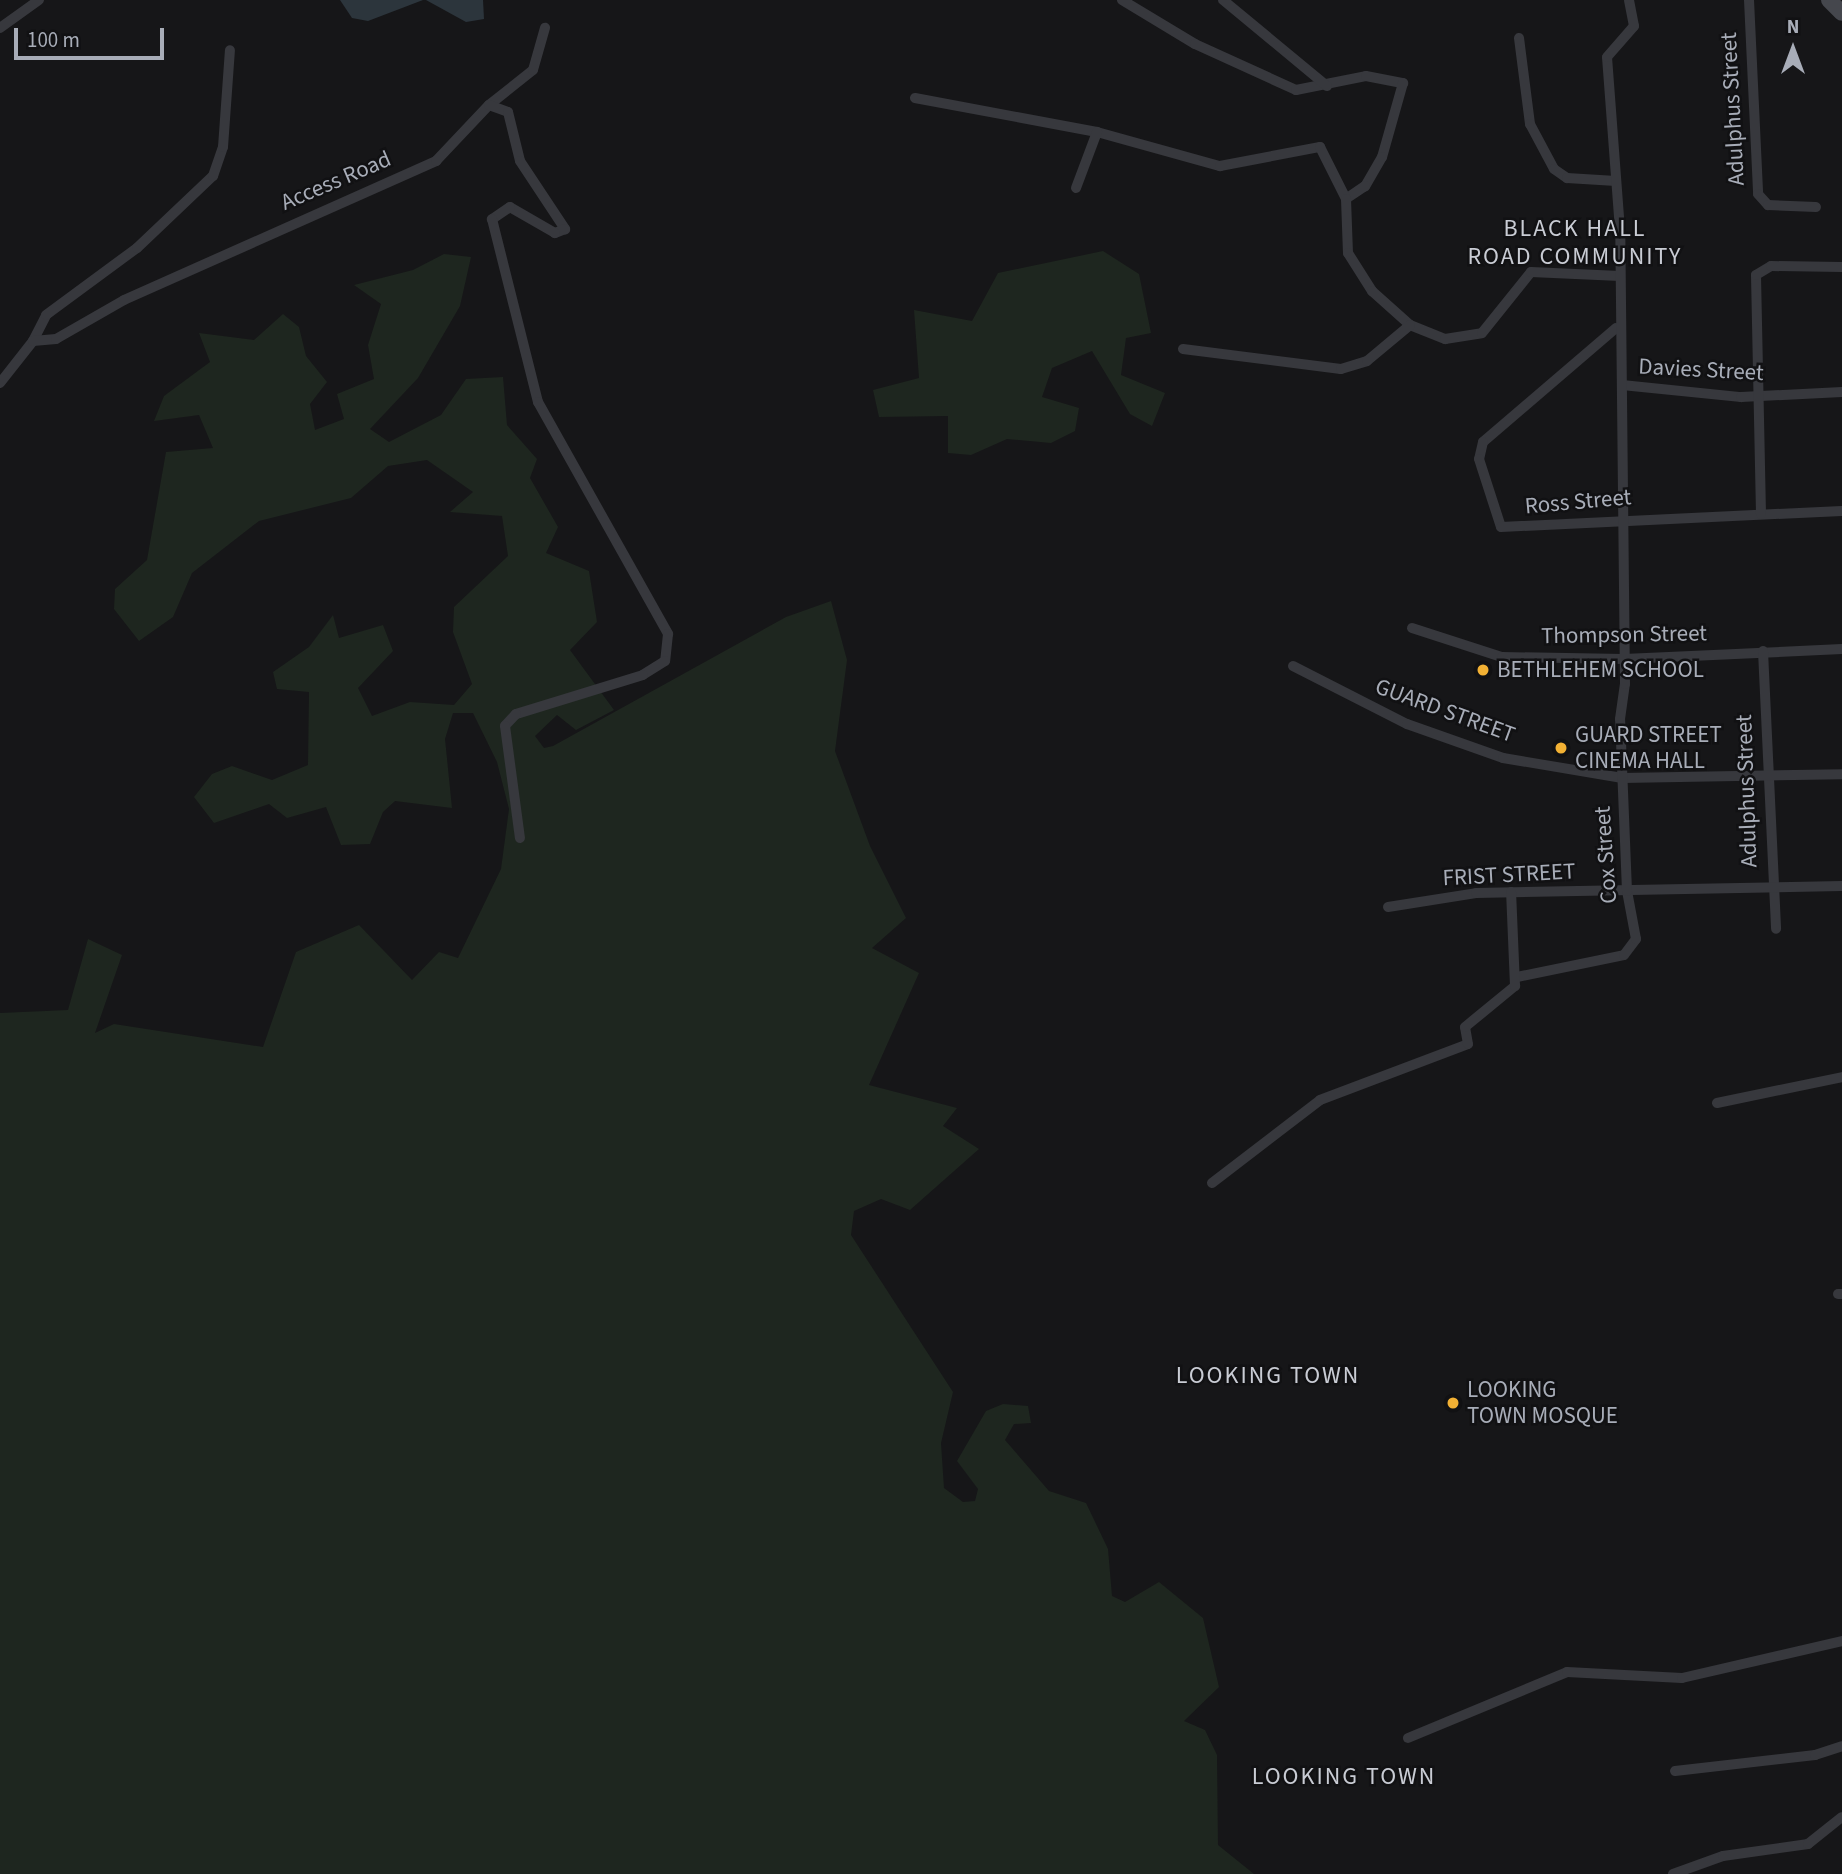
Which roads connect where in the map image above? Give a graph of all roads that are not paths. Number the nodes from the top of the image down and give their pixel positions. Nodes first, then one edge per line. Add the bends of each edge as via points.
1 (39, 0) edge
2 (1122, 0) edge
3 (1223, 0) edge
4 (1629, 0) edge
5 (1749, 0) edge
6 (1829, 0) edge
7 (1842, 13) edge
8 (0, 28) edge
9 (545, 28) dead end
10 (1519, 38) dead end
11 (230, 50) dead end
12 (1327, 86) junction
13 (915, 98) dead end
14 (489, 105) junction
15 (1097, 132) junction
16 (1616, 181) junction
17 (1076, 188) dead end
18 (1346, 199) junction
19 (1816, 207) dead end
20 (1842, 267) edge
21 (1620, 276) junction
22 (1410, 324) junction
23 (1616, 328) junction
24 (33, 341) junction
25 (1183, 349) dead end
26 (0, 383) edge
27 (1622, 385) junction
28 (1842, 392) edge
29 (1756, 397) junction
30 (1842, 512) edge
31 (1761, 514) junction
32 (1623, 518) junction
33 (1412, 628) dead end
34 (1842, 649) edge
35 (1763, 651) junction
36 (1624, 659) junction
37 (1293, 666) dead end
38 (1842, 774) edge
39 (1622, 778) junction
40 (1768, 780) junction
41 (520, 838) dead end
42 (1842, 886) edge
43 (1771, 889) junction
44 (1627, 891) junction
45 (1511, 892) junction
46 (1388, 907) dead end
47 (1776, 929) dead end
48 (1517, 977) junction
49 (1842, 1077) edge
50 (1717, 1103) dead end
51 (1212, 1183) dead end
52 (1842, 1641) edge
53 (1408, 1738) dead end
54 (1842, 1746) edge
55 (1675, 1771) dead end
56 (1842, 1817) edge
57 (1673, 1874) edge

1 - 8 street
2 - 12 street via 1247,71 1302,92
3 - 12 street
4 - 16 street, Davies Street via 1634,26 1607,57
5 - 19 street, Adulphus Street via 1758,194 1768,205
6 - 7 street
9 - 14 street, Access Road via 533,70
10 - 16 street via 1530,124 1539,147 1567,178
11 - 24 street via 223,147 213,177 137,248 46,315
12 - 18 street via 1366,76 1404,86 1382,157 1365,186
13 - 15 street
14 - 24 street, Access Road via 436,161 124,300 56,339
14 - 41 street via 509,112 520,161 565,229 555,233 510,207 492,219 538,402 668,634 665,661 643,675 516,714 505,726
15 - 17 street
15 - 18 street via 1220,166 1315,145
16 - 21 street, Davies Street
18 - 22 street via 1348,253 1372,291
20 - 29 street via 1757,271
21 - 22 street via 1544,272 1521,279 1482,332 1445,339
21 - 23 street, Davies Street
22 - 25 street via 1367,361 1341,369
23 - 27 street, Davies Street
23 - 32 street, Ross Street via 1490,432 1479,460 1501,527
24 - 26 street
27 - 29 street, Davies Street
27 - 32 street, Cox Street
28 - 29 street, Davies Street
29 - 31 street
30 - 31 street, Ross Street
31 - 32 street, Ross Street
32 - 36 street, Cox Street
33 - 36 street, Thompson Street via 1502,657
34 - 35 street, Thompson Street
35 - 36 street, Thompson Street
35 - 40 street, Adulphus Street
36 - 39 street, Cox Street
37 - 39 street, GUARD STREET via 1407,724 1480,750
38 - 40 street, GUARD STREET
39 - 40 street, GUARD STREET
39 - 44 street, Cox Street
40 - 43 street, Adulphus Street
42 - 43 street, FRIST STREET
43 - 44 street, FRIST STREET
43 - 47 street, Adulphus Street
44 - 45 street, FRIST STREET
44 - 48 street, Cox Street via 1636,939 1629,952
45 - 46 street, FRIST STREET
45 - 48 street
48 - 51 street via 1511,994 1465,1027 1468,1044 1320,1100
49 - 50 street
52 - 53 street via 1682,1678 1567,1672
54 - 55 street via 1815,1755
56 - 57 street via 1808,1844 1723,1856

